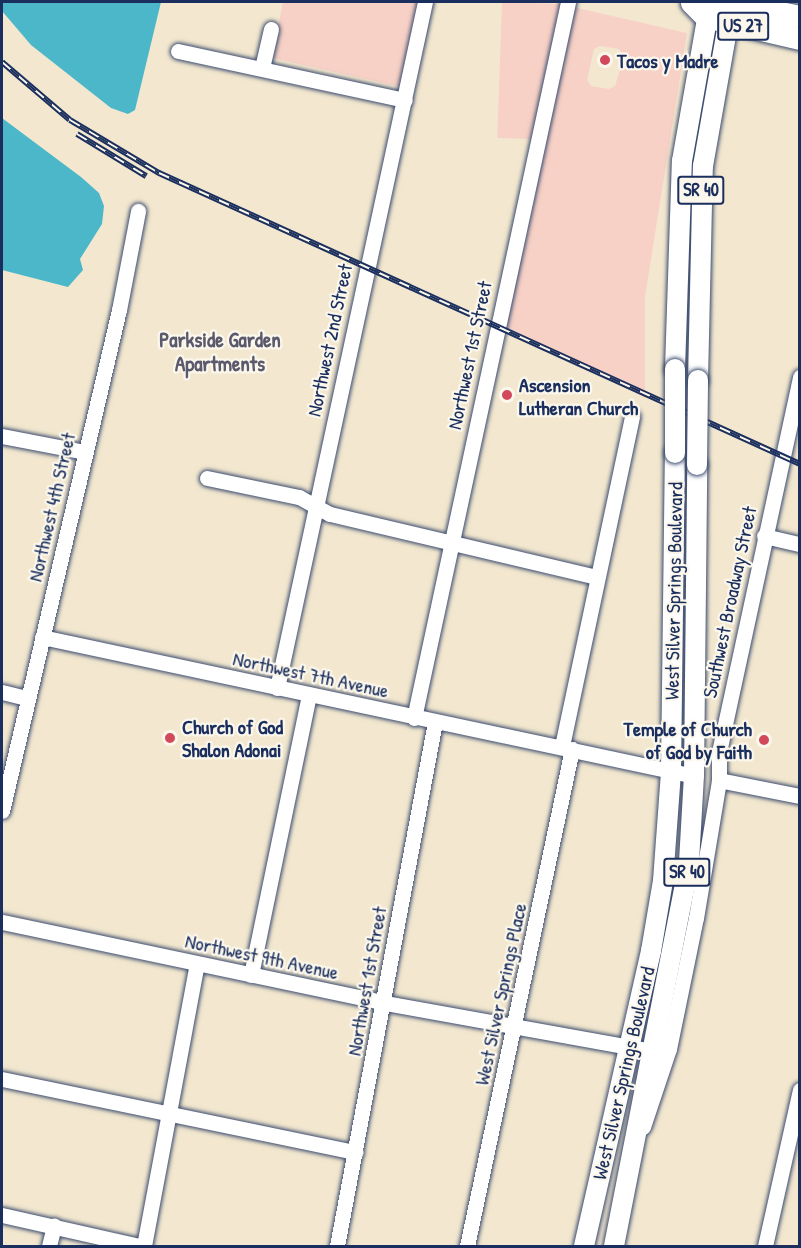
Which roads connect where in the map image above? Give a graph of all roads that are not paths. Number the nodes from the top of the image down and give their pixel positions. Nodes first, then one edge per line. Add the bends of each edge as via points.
1 (425, 2) edge
2 (567, 2) edge
3 (712, 6) edge
4 (800, 17) edge
5 (271, 29) dead end
6 (800, 39) edge
7 (178, 51) dead end
8 (262, 68) junction
9 (405, 100) junction
10 (138, 211) dead end
11 (800, 377) edge
12 (632, 416) dead end
13 (2, 436) edge
14 (84, 452) junction
15 (207, 478) dead end
16 (316, 507) junction
17 (764, 536) junction
18 (449, 543) junction
19 (800, 544) edge
20 (597, 577) junction
21 (42, 637) junction
22 (277, 688) junction
23 (2, 692) edge
24 (309, 696) junction
25 (26, 698) junction
26 (414, 718) junction
27 (435, 722) junction
28 (567, 748) junction
29 (671, 771) junction
30 (694, 776) junction
31 (719, 780) junction
32 (800, 796) edge
33 (2, 811) edge
34 (2, 922) edge
35 (197, 964) junction
36 (251, 975) junction
37 (385, 1003) junction
38 (516, 1028) junction
39 (630, 1048) junction
40 (653, 1051) junction
41 (2, 1079) edge
42 (800, 1090) edge
43 (169, 1113) junction
44 (356, 1152) junction
45 (633, 1152) junction
46 (600, 1176) junction
47 (2, 1215) edge
48 (54, 1226) junction
49 (49, 1246) edge
50 (142, 1246) edge
51 (336, 1246) edge
52 (467, 1246) edge
53 (584, 1246) edge
54 (593, 1246) edge
55 (614, 1246) edge
56 (765, 1246) edge

1 - 9 street, Northwest 2nd Street
2 - 18 street, Northwest 1st Street
3 - 4 highway, US 27
3 - 6 highway, US 27
3 - 29 main road, West Silver Springs Boulevard / SR 40, bridge via 686,126 679,194
3 - 30 main road, West Silver Springs Boulevard / SR 40, bridge via 702,177
5 - 8 street
7 - 8 street
8 - 9 street
9 - 16 street, Northwest 2nd Street
10 - 14 street, Northwest 4th Street
11 - 17 street, Southwest Broadway Street
12 - 20 street, West Silver Springs Place
13 - 14 street
14 - 21 street, Northwest 4th Street
15 - 16 street via 300,497
16 - 18 street
16 - 22 street, Northwest 2nd Street
17 - 19 street
17 - 31 street, Southwest Broadway Street via 719,752
18 - 20 street
18 - 26 street, Northwest 1st Street
20 - 28 street, West Silver Springs Place
21 - 22 street, Northwest 7th Avenue
21 - 25 street, Northwest 4th Street
22 - 24 street, Northwest 7th Avenue
23 - 25 street
24 - 26 street, Northwest 7th Avenue
24 - 36 street
25 - 33 street, Northwest 4th Street
26 - 27 street, Northwest 7th Avenue
27 - 28 street, Northwest 7th Avenue
27 - 37 street, Northwest 1st Street
28 - 29 street, Northwest 7th Avenue
28 - 38 street, West Silver Springs Place
29 - 30 street, Northwest 7th Avenue
29 - 39 main road, West Silver Springs Boulevard / SR 40 via 661,892
30 - 40 main road, West Silver Springs Boulevard / SR 40 via 683,900
31 - 32 street
31 - 45 street, Southwest Broadway Street via 669,1049 656,1096
34 - 35 street, Northwest 9th Avenue
35 - 36 street, Northwest 9th Avenue
35 - 43 street
36 - 37 street, Northwest 9th Avenue
37 - 38 street, Northwest 9th Avenue
37 - 44 street, Northwest 1st Street
38 - 39 street, Northwest 9th Avenue
38 - 52 street, West Silver Springs Place
39 - 40 street, Northwest 9th Avenue
39 - 46 main road, West Silver Springs Boulevard / SR 40
40 - 45 main road, West Silver Springs Boulevard / SR 40
41 - 43 street
42 - 56 street
43 - 44 street
43 - 50 street
44 - 51 street, Northwest 1st Street
45 - 55 main road, West Silver Springs Boulevard / SR 40
46 - 53 main road, West Silver Springs Boulevard / SR 40
46 - 54 main road via 599,1219
47 - 48 street
48 - 49 street
48 - 50 street

